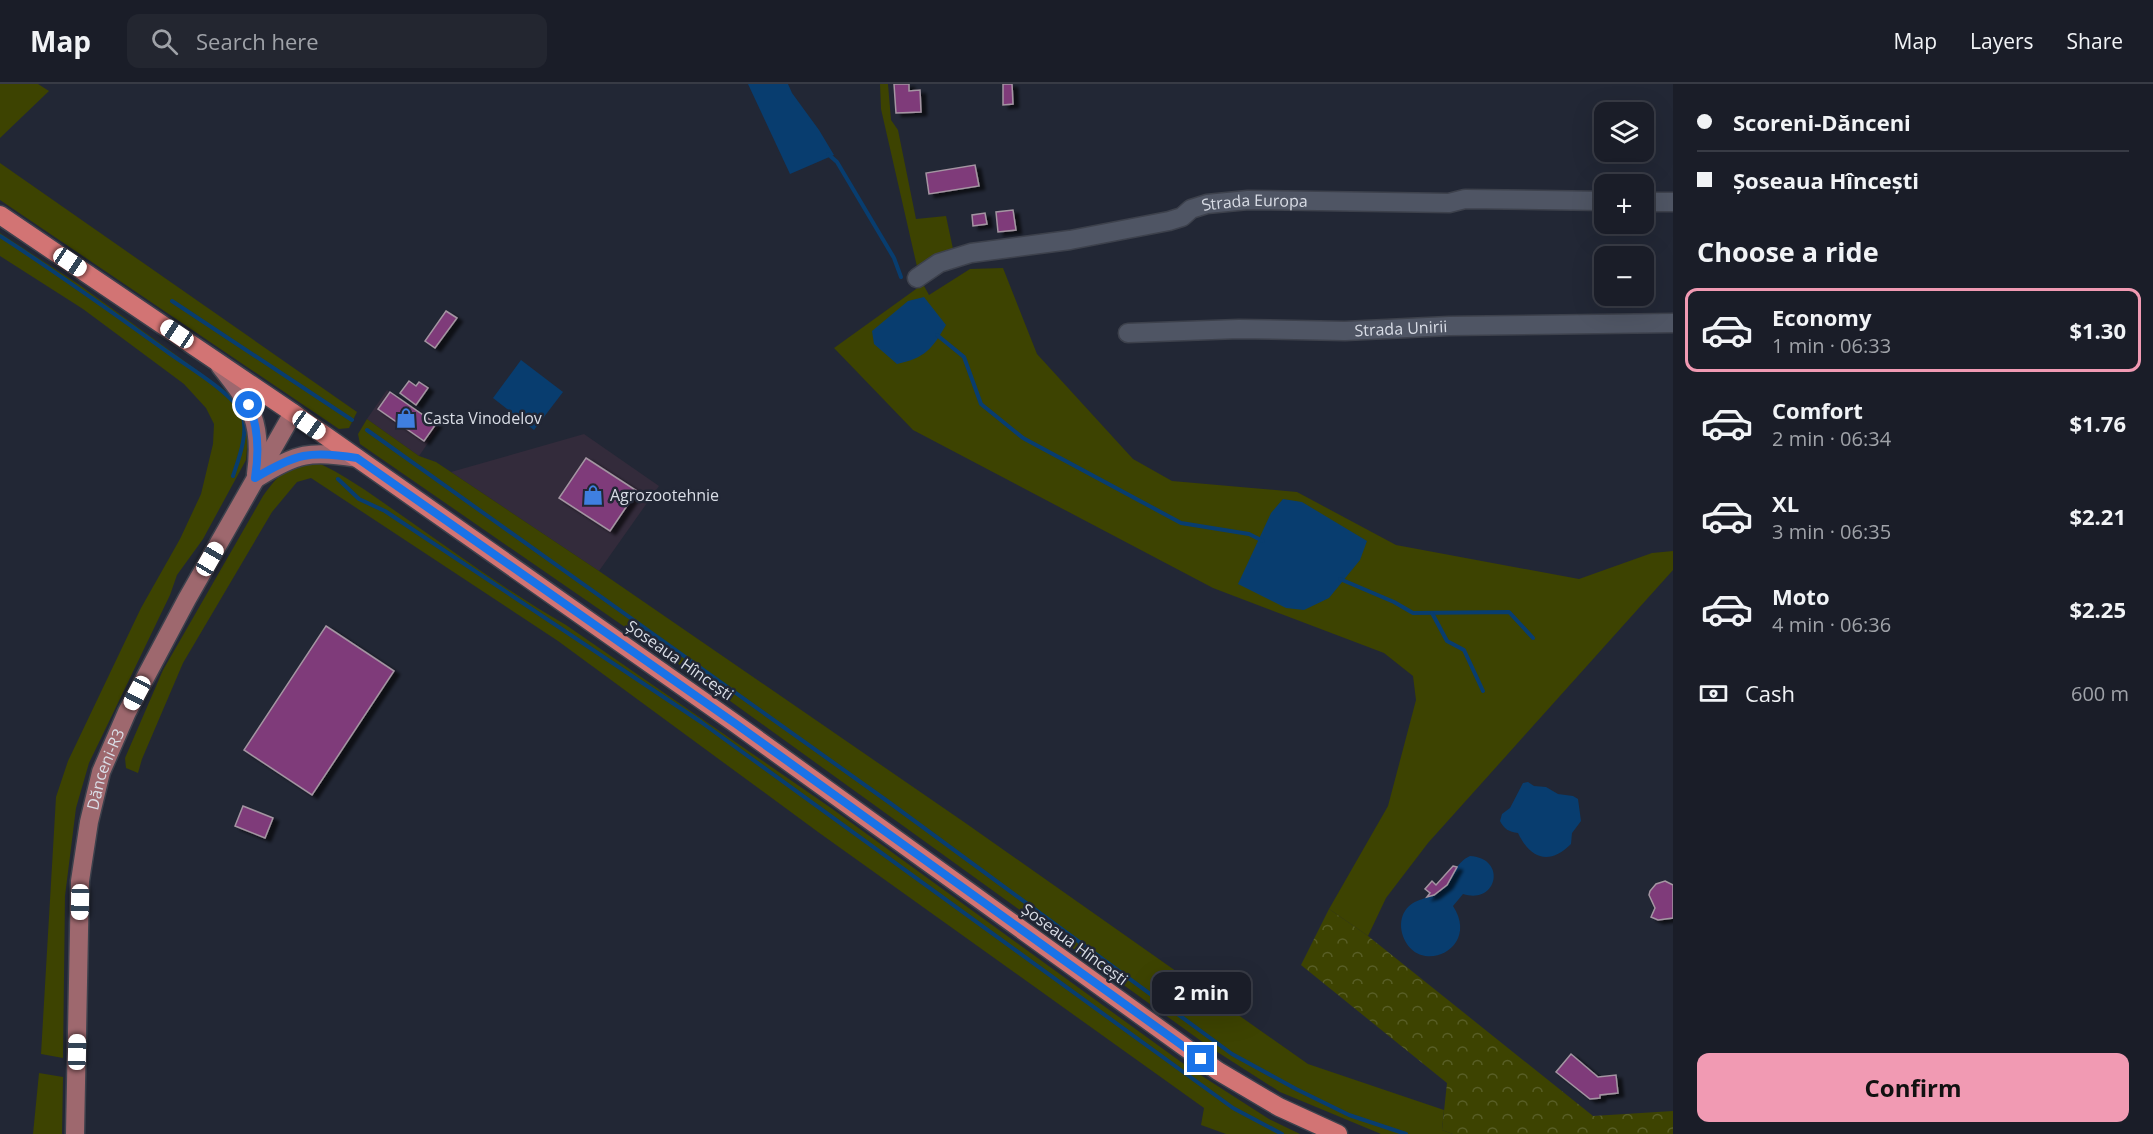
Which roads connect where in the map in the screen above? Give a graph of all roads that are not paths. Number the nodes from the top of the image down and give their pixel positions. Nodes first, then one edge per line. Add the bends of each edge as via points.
1 (1594, 201) edge
2 (1654, 202) edge
3 (1673, 202) edge
4 (0, 215) edge
5 (917, 278) dead end
6 (1673, 323) edge
7 (1128, 333) dead end
8 (215, 360) junction
9 (293, 413) junction
10 (357, 458) junction
11 (255, 478) junction
12 (75, 1134) edge
13 (1338, 1134) edge

1 - 5 street, Strada Europa via 1248,200 1207,204 1169,221 971,253 939,263
2 - 3 street
4 - 8 highway, Șoseaua Hîncești
6 - 7 street, Strada Unirii
8 - 9 highway, Șoseaua Hîncești
8 - 11 main road via 244,397 255,420
9 - 10 highway, Șoseaua Hîncești
9 - 11 main road, Dănceni-R3
10 - 11 main road via 330,454 298,456
10 - 13 highway, Șoseaua Hîncești via 736,724 1218,1071 1279,1107
11 - 12 main road, Dănceni-R3 via 144,681 101,772 80,881

